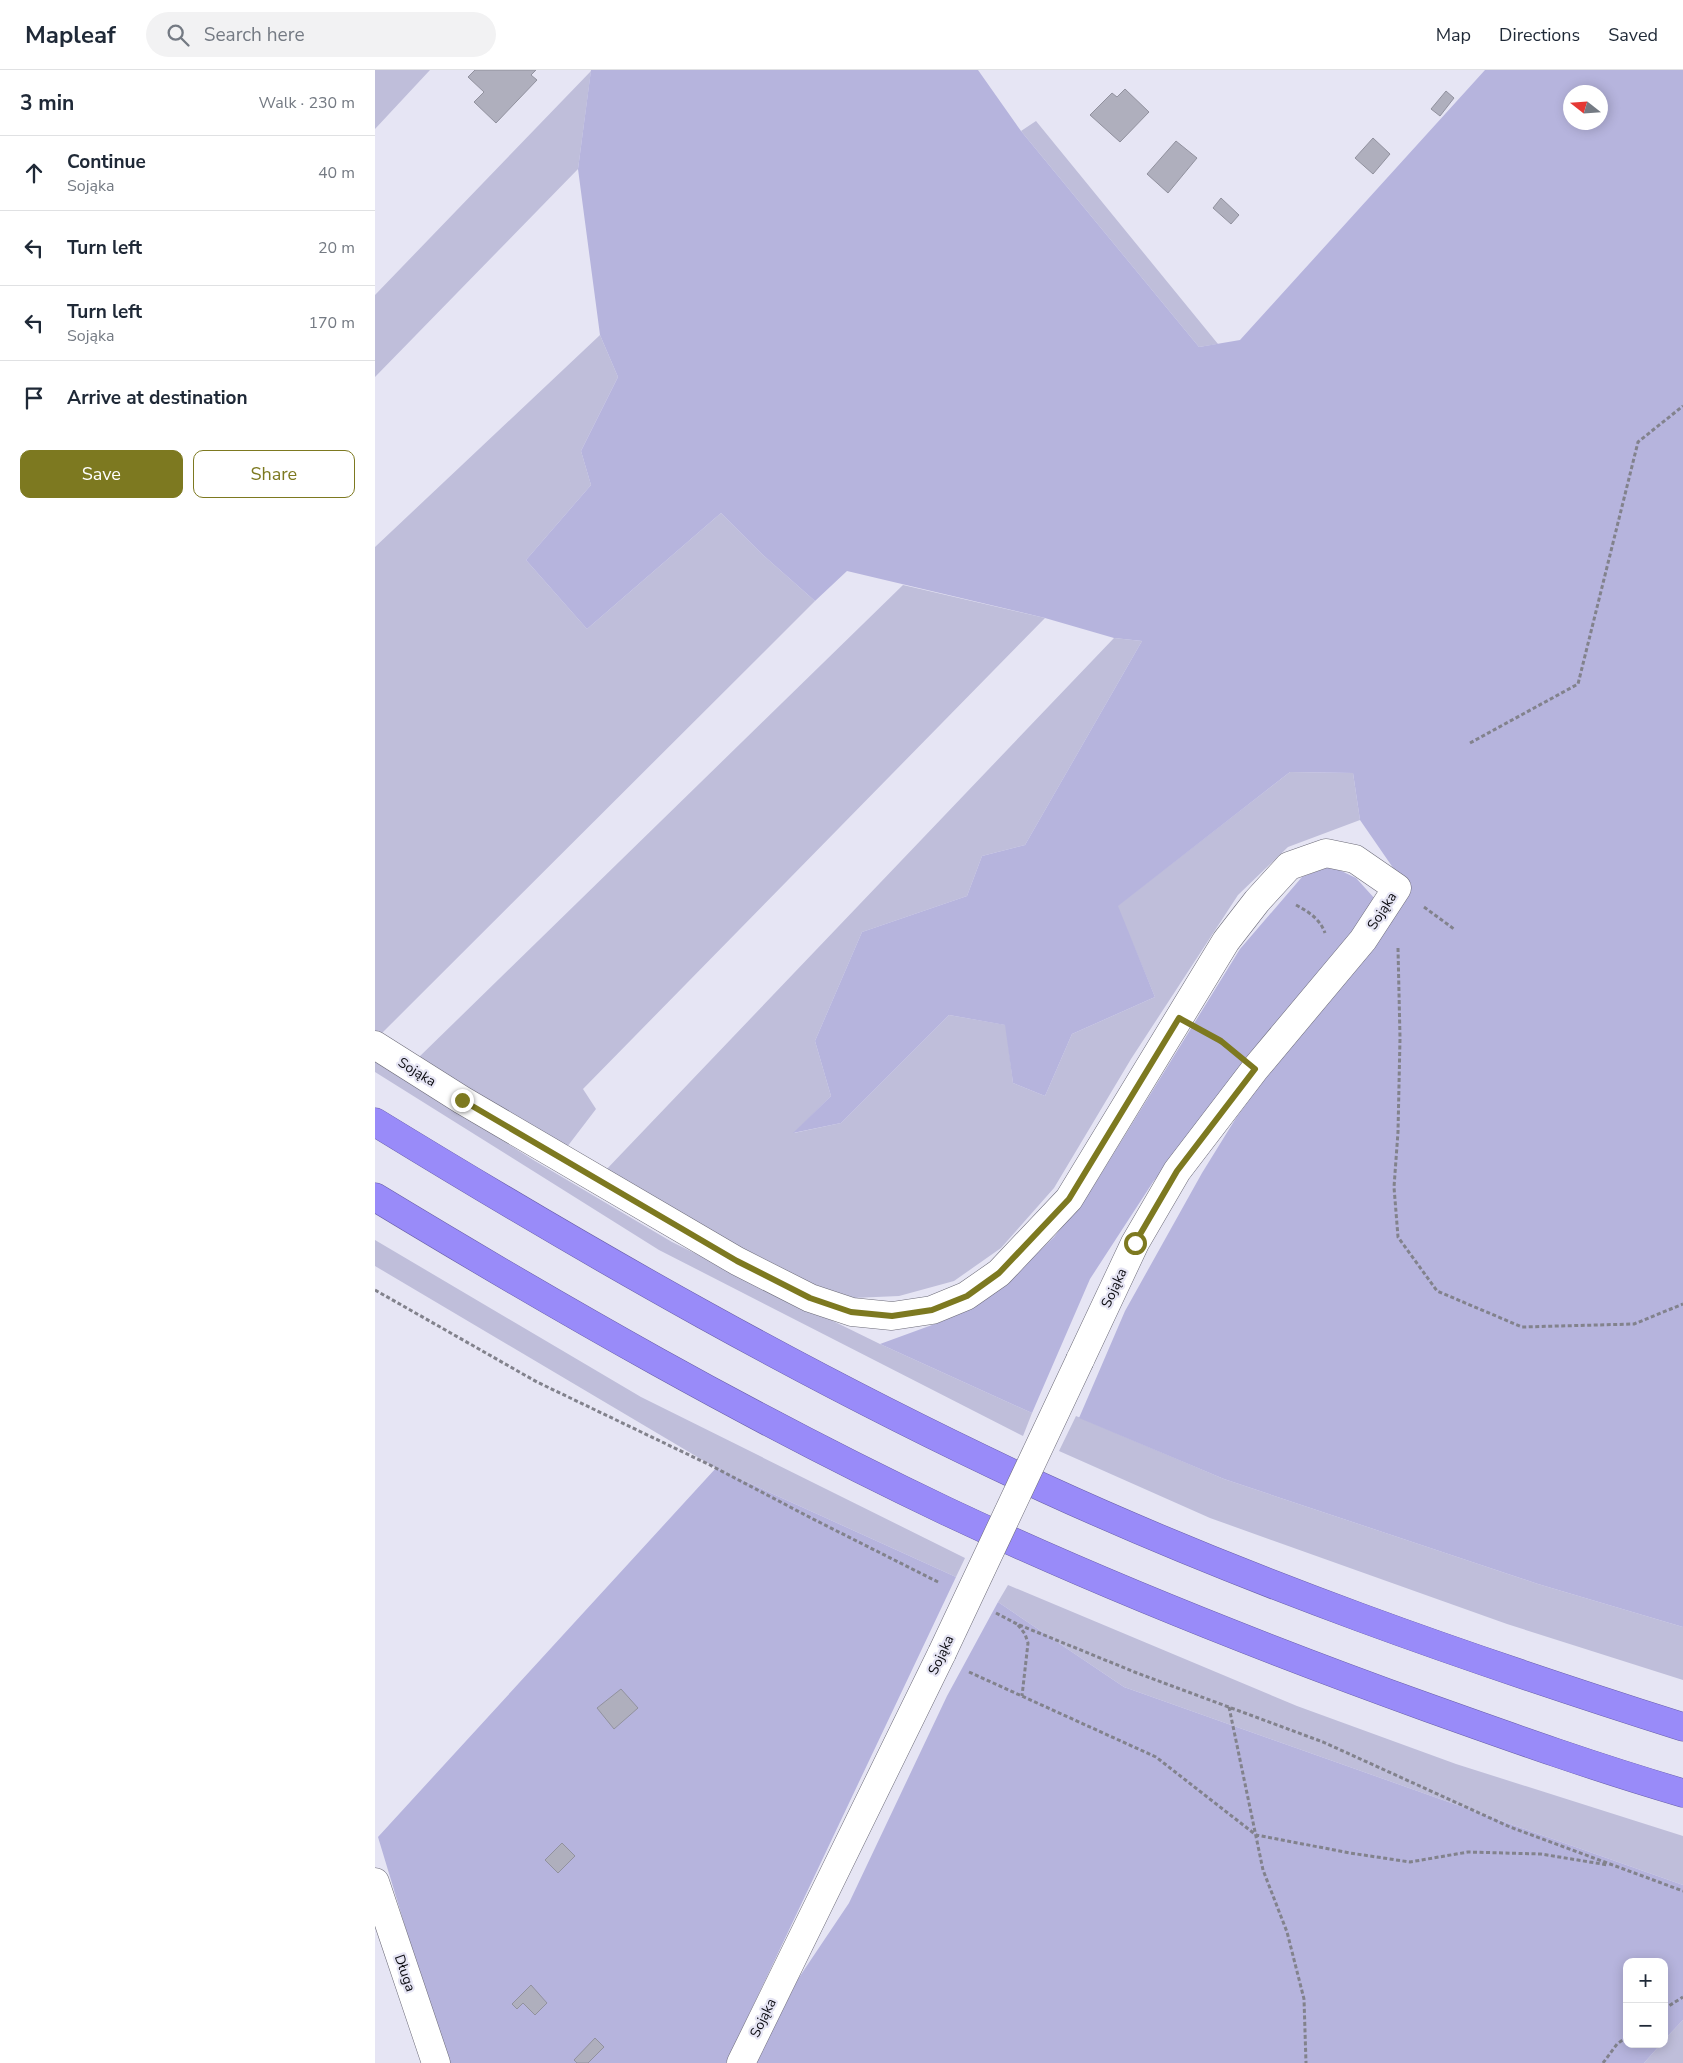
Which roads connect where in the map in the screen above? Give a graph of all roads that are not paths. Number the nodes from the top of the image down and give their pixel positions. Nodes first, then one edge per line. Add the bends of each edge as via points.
1 (375, 1045) edge
2 (375, 1122) edge
3 (375, 1197) edge
4 (1683, 1727) edge
5 (1683, 1793) edge
6 (375, 1882) edge
7 (436, 2063) edge
8 (741, 2063) edge

1 - 8 street, Sojąka, bridge via 462,1100 737,1261 810,1298 851,1312 892,1316 932,1310 967,1296 999,1273 1069,1199 1226,941 1257,900 1289,866 1327,853 1355,859 1397,888 1363,940 1255,1069 1177,1171 1135,1243 942,1653
2 - 4 highway via 502,1200 722,1326 1046,1489 1349,1614
3 - 5 highway via 566,1310 695,1381 943,1509 1023,1546 1334,1674 1536,1746
6 - 7 street, Długa

